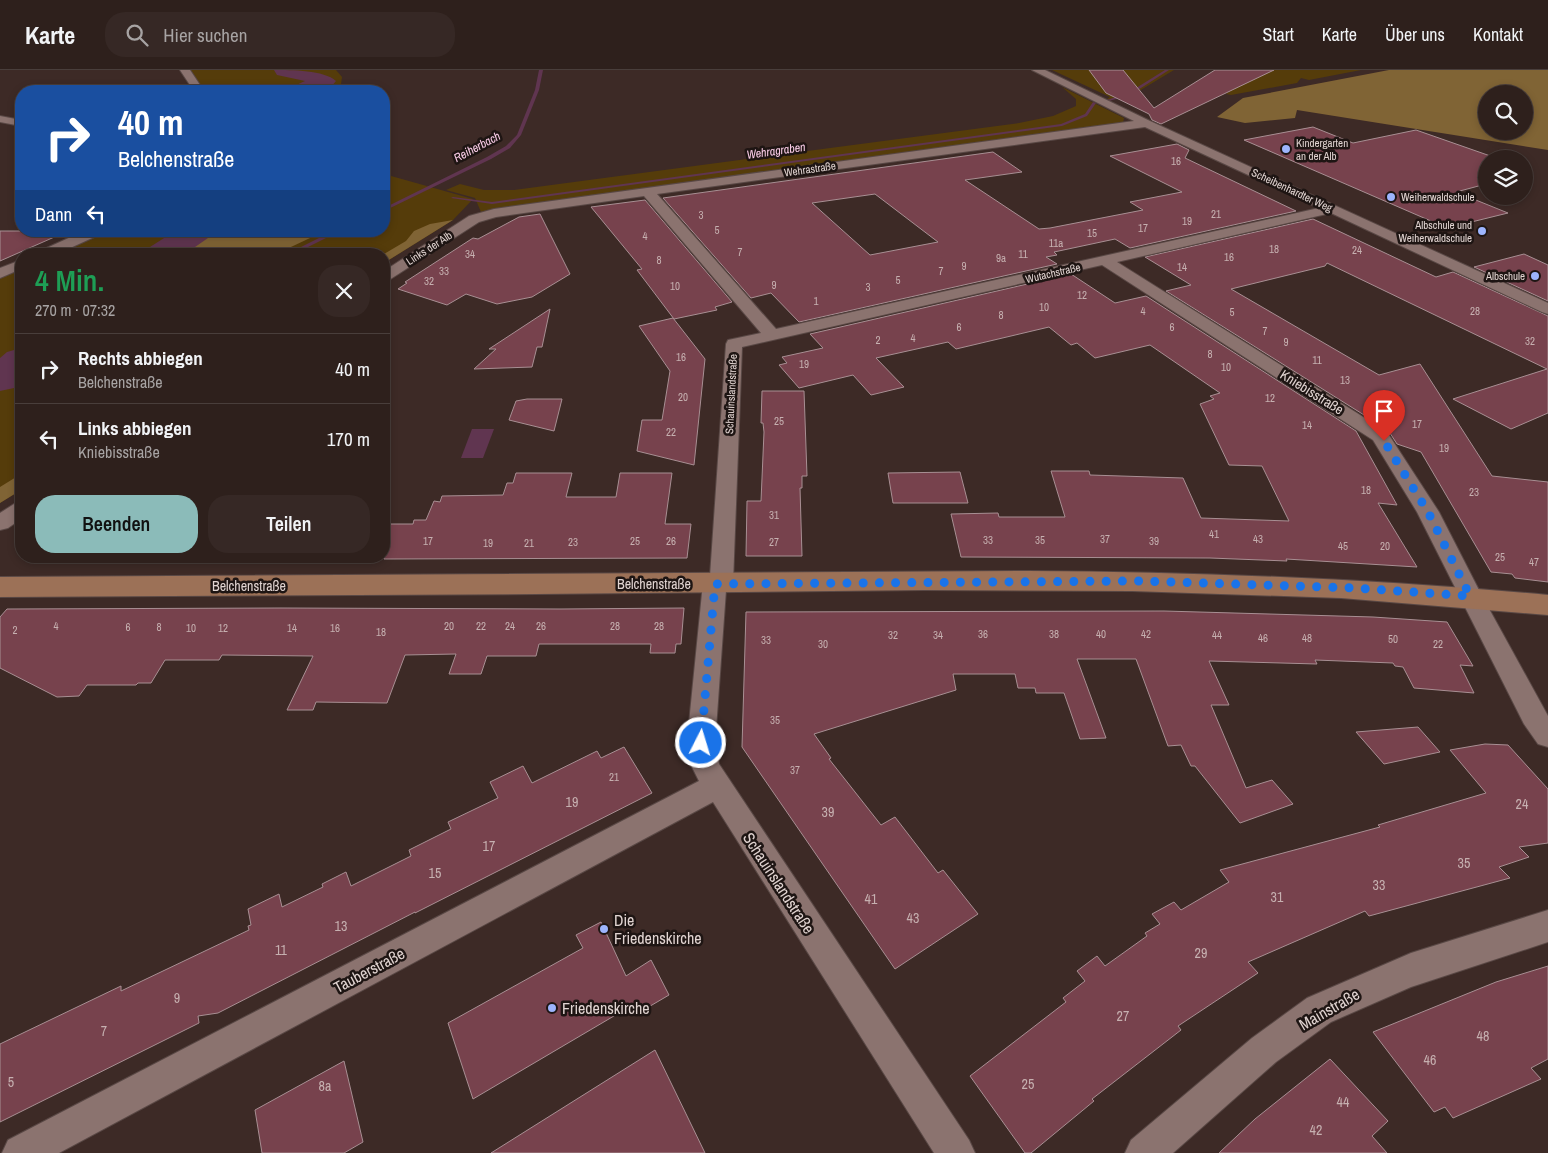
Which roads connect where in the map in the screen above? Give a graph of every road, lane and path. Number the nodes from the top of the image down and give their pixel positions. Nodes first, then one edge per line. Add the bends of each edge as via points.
1 (185, 70) edge
2 (1037, 70) edge
3 (195, 85) edge
4 (0, 119) edge
5 (15, 121) edge
6 (1146, 123) junction
7 (647, 191) junction
8 (1333, 209) junction
9 (474, 219) joint
10 (83, 237) edge
11 (58, 248) edge
12 (1105, 262) junction
13 (15, 267) edge
14 (390, 273) edge
15 (0, 274) edge
16 (1548, 309) edge
17 (772, 335) junction
18 (15, 513) edge
19 (0, 523) edge
20 (718, 583) junction
21 (0, 587) edge
22 (1470, 596) junction
23 (1548, 605) edge
24 (1548, 736) edge
25 (716, 786) junction
26 (1548, 926) edge
27 (21, 1153) edge
28 (956, 1153) edge
29 (1144, 1153) edge

1 - 3 street
2 - 6 street, Scheibenhardter Weg
4 - 5 street
6 - 7 street, Wehrastraße
6 - 8 street, Scheibenhardter Weg
7 - 9 street, Wehrastraße via 494,213
7 - 17 street
8 - 12 street, Wutachstraße
8 - 16 street, Scheibenhardter Weg
9 - 14 street, Links der Alb
10 - 11 street
12 - 17 street, Wutachstraße
12 - 22 street, Kniebisstraße via 1380,436 1428,512
13 - 15 street
17 - 20 street, Schauinslandstraße via 734,344
18 - 19 street
20 - 21 street, Belchenstraße
20 - 22 street, Belchenstraße via 1126,581 1355,588
20 - 25 street, Schauinslandstraße via 701,743 706,767
22 - 23 street, Belchenstraße
22 - 24 street, Kniebisstraße via 1533,716
25 - 27 street, Tauberstraße
25 - 28 street, Schauinslandstraße
26 - 29 street, Mainstraße via 1411,970 1319,1010 1264,1050

